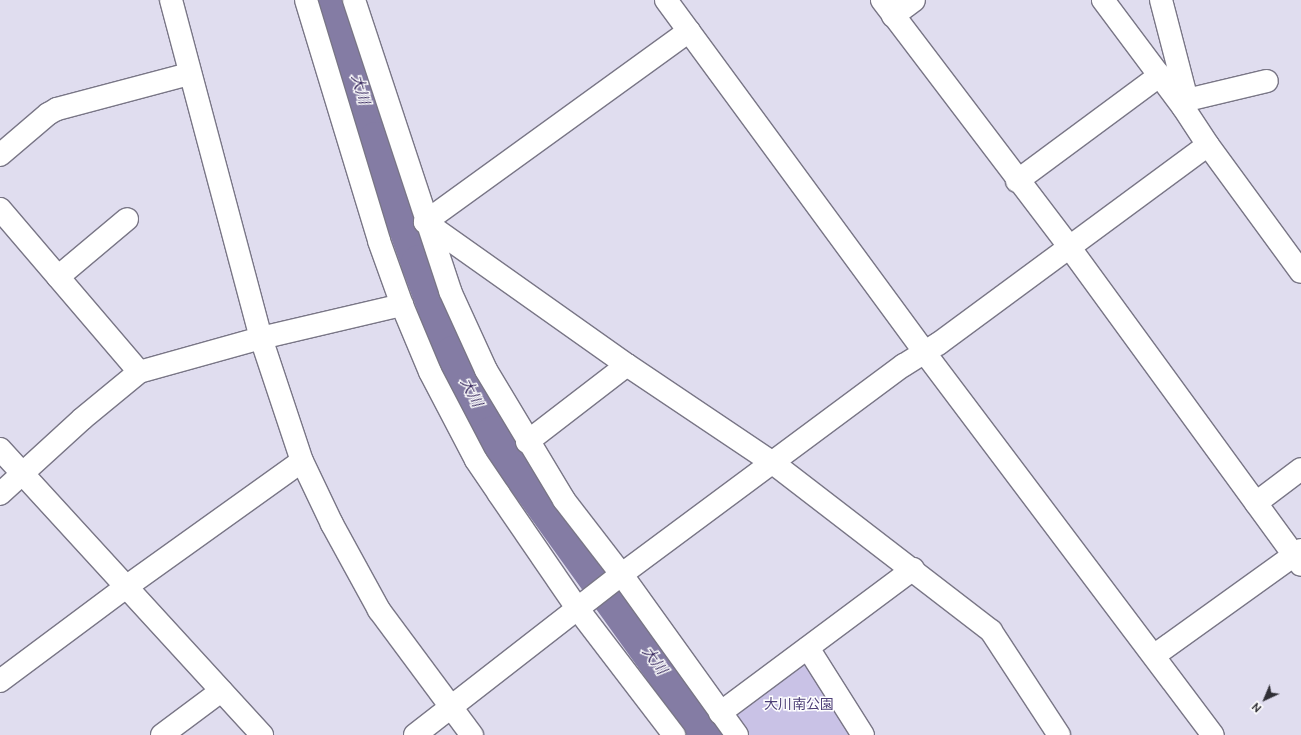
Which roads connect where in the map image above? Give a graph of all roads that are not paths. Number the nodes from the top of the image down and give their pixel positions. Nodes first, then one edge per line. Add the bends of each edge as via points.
1 (171, 0) edge
2 (306, 0) edge
3 (354, 0) edge
4 (666, 0) edge
5 (914, 0) edge
6 (1103, 0) edge
7 (1161, 0) edge
8 (887, 8) edge
9 (689, 30) junction
10 (189, 74) junction
11 (1160, 75) junction
12 (1267, 81) dead end
13 (1185, 103) junction
14 (1208, 145) junction
15 (0, 155) edge
16 (1017, 181) junction
17 (0, 209) edge
18 (127, 219) dead end
19 (425, 222) junction
20 (1070, 248) junction
21 (1301, 272) edge
22 (58, 276) junction
23 (402, 305) junction
24 (261, 338) junction
25 (925, 353) junction
26 (627, 366) junction
27 (139, 372) junction
28 (527, 442) junction
29 (0, 450) edge
30 (302, 461) junction
31 (773, 463) junction
32 (1301, 469) edge
33 (22, 475) junction
34 (0, 494) edge
35 (1256, 503) junction
36 (1299, 557) edge
37 (913, 569) junction
38 (618, 577) junction
39 (126, 587) junction
40 (582, 605) junction
41 (808, 648) junction
42 (1155, 655) junction
43 (0, 681) edge
44 (221, 691) junction
45 (452, 708) junction
46 (720, 713) junction
47 (162, 735) edge
48 (262, 735) edge
49 (415, 735) edge
50 (472, 735) edge
51 (674, 735) edge
52 (737, 735) edge
53 (863, 735) edge
54 (1059, 735) edge
55 (1213, 735) edge

1 - 10 street
2 - 23 street via 379,241
3 - 19 street
4 - 9 street
5 - 8 street
6 - 11 street
7 - 13 street
8 - 16 street
9 - 19 street
9 - 25 street
10 - 15 street via 57,109
10 - 24 street
11 - 13 street
11 - 16 street
12 - 13 street
13 - 14 street
14 - 20 street
14 - 21 street
16 - 20 street
17 - 22 street
18 - 22 street
19 - 26 street
19 - 28 street via 450,291 486,370
20 - 25 street
20 - 35 street
22 - 27 street
23 - 24 street
23 - 40 street via 430,372 476,460
24 - 27 street
24 - 30 street
25 - 31 street via 904,365
25 - 42 street
26 - 28 street
26 - 31 street
27 - 33 street via 82,419
28 - 38 street
29 - 33 street
30 - 39 street
30 - 45 street via 332,524 379,610
31 - 37 street
31 - 38 street
32 - 35 street
33 - 34 street
33 - 39 street
35 - 36 street
36 - 42 street
37 - 41 street
37 - 54 street via 991,631
38 - 40 street
38 - 46 street
39 - 43 street
39 - 44 street
40 - 45 street
40 - 51 street
41 - 46 street
41 - 53 street
42 - 55 street
44 - 47 street
44 - 48 street
45 - 49 street
45 - 50 street
46 - 52 street

